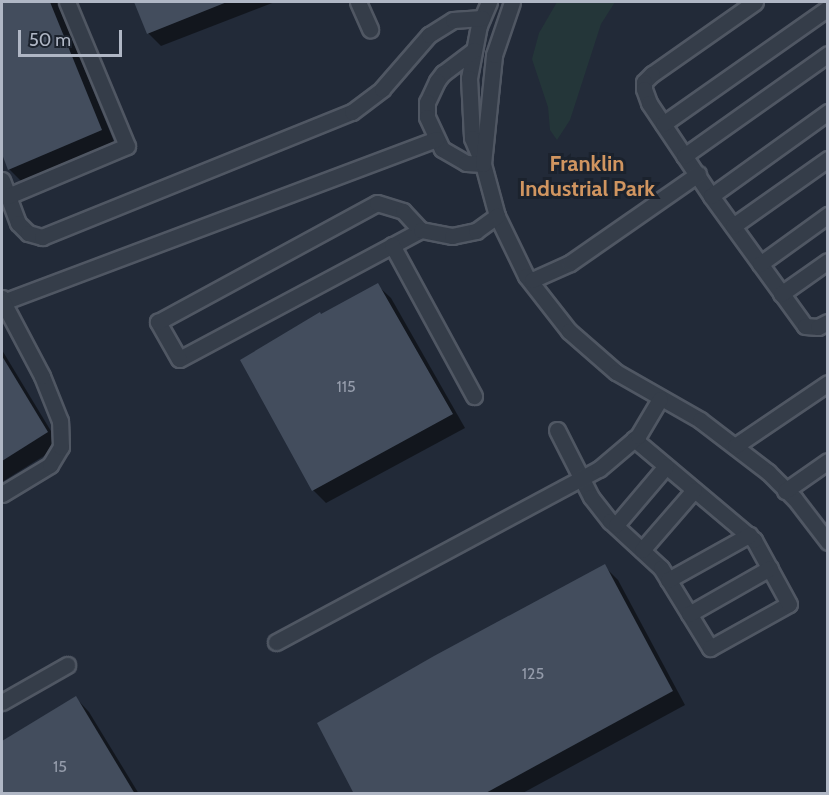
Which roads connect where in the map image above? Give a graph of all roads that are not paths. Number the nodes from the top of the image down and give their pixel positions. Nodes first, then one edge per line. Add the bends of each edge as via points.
1 (67, 2) edge
2 (358, 2) edge
3 (489, 2) edge
4 (512, 2) edge
5 (755, 2) edge
6 (828, 9) edge
7 (482, 18) junction
8 (370, 29) dead end
9 (474, 50) junction
10 (828, 54) edge
11 (828, 112) edge
12 (663, 124) junction
13 (436, 139) junction
14 (684, 156) junction
15 (828, 159) edge
16 (483, 164) junction
17 (698, 174) junction
18 (2, 180) edge
19 (8, 196) junction
20 (711, 196) junction
21 (828, 215) edge
22 (497, 216) junction
23 (733, 226) junction
24 (421, 230) junction
25 (393, 245) junction
26 (828, 261) edge
27 (760, 264) junction
28 (532, 280) junction
29 (781, 294) junction
30 (2, 300) edge
31 (828, 322) edge
32 (828, 383) edge
33 (474, 396) dead end
34 (660, 399) junction
35 (557, 430) dead end
36 (634, 439) junction
37 (735, 446) junction
38 (828, 461) edge
39 (666, 466) junction
40 (581, 479) junction
41 (694, 490) junction
42 (785, 491) junction
43 (2, 494) edge
44 (616, 525) junction
45 (749, 535) junction
46 (828, 542) edge
47 (642, 550) junction
48 (770, 568) junction
49 (668, 580) junction
50 (689, 614) junction
51 (276, 642) dead end
52 (67, 665) dead end
53 (2, 702) edge

1 - 19 street via 127,146
2 - 8 street
3 - 7 street
4 - 16 street via 494,55
5 - 12 street via 644,82 649,103
6 - 12 street
7 - 9 street
7 - 19 street via 453,20 429,36 382,89 352,112 42,237 28,233 18,223
9 - 13 street via 443,73 432,90 427,117
9 - 16 street via 469,113 472,138
10 - 14 street
11 - 20 street
12 - 14 street
13 - 16 street via 452,157
13 - 30 street
14 - 17 street
15 - 23 street
16 - 22 street
17 - 20 street
17 - 28 street via 570,263
18 - 19 street
20 - 23 street
21 - 27 street
22 - 24 street via 476,231 452,236
22 - 28 street via 521,267
23 - 27 street
24 - 25 street
24 - 25 street via 403,211 377,203 158,322 179,359
25 - 33 street
26 - 29 street
27 - 29 street
28 - 34 street via 569,331 616,372
29 - 31 street via 805,326 818,327
30 - 43 street via 42,376 60,421 61,447 50,465
32 - 37 street
34 - 36 street
34 - 37 street via 700,420
35 - 40 street
36 - 39 street
36 - 40 street
37 - 42 street
38 - 42 street
39 - 41 street
39 - 44 street
40 - 44 street
40 - 51 street
41 - 45 street
41 - 47 street
42 - 46 street
44 - 47 street
45 - 48 street
45 - 49 street
47 - 49 street
48 - 50 street
48 - 50 street via 789,604 710,648
49 - 50 street
52 - 53 street

